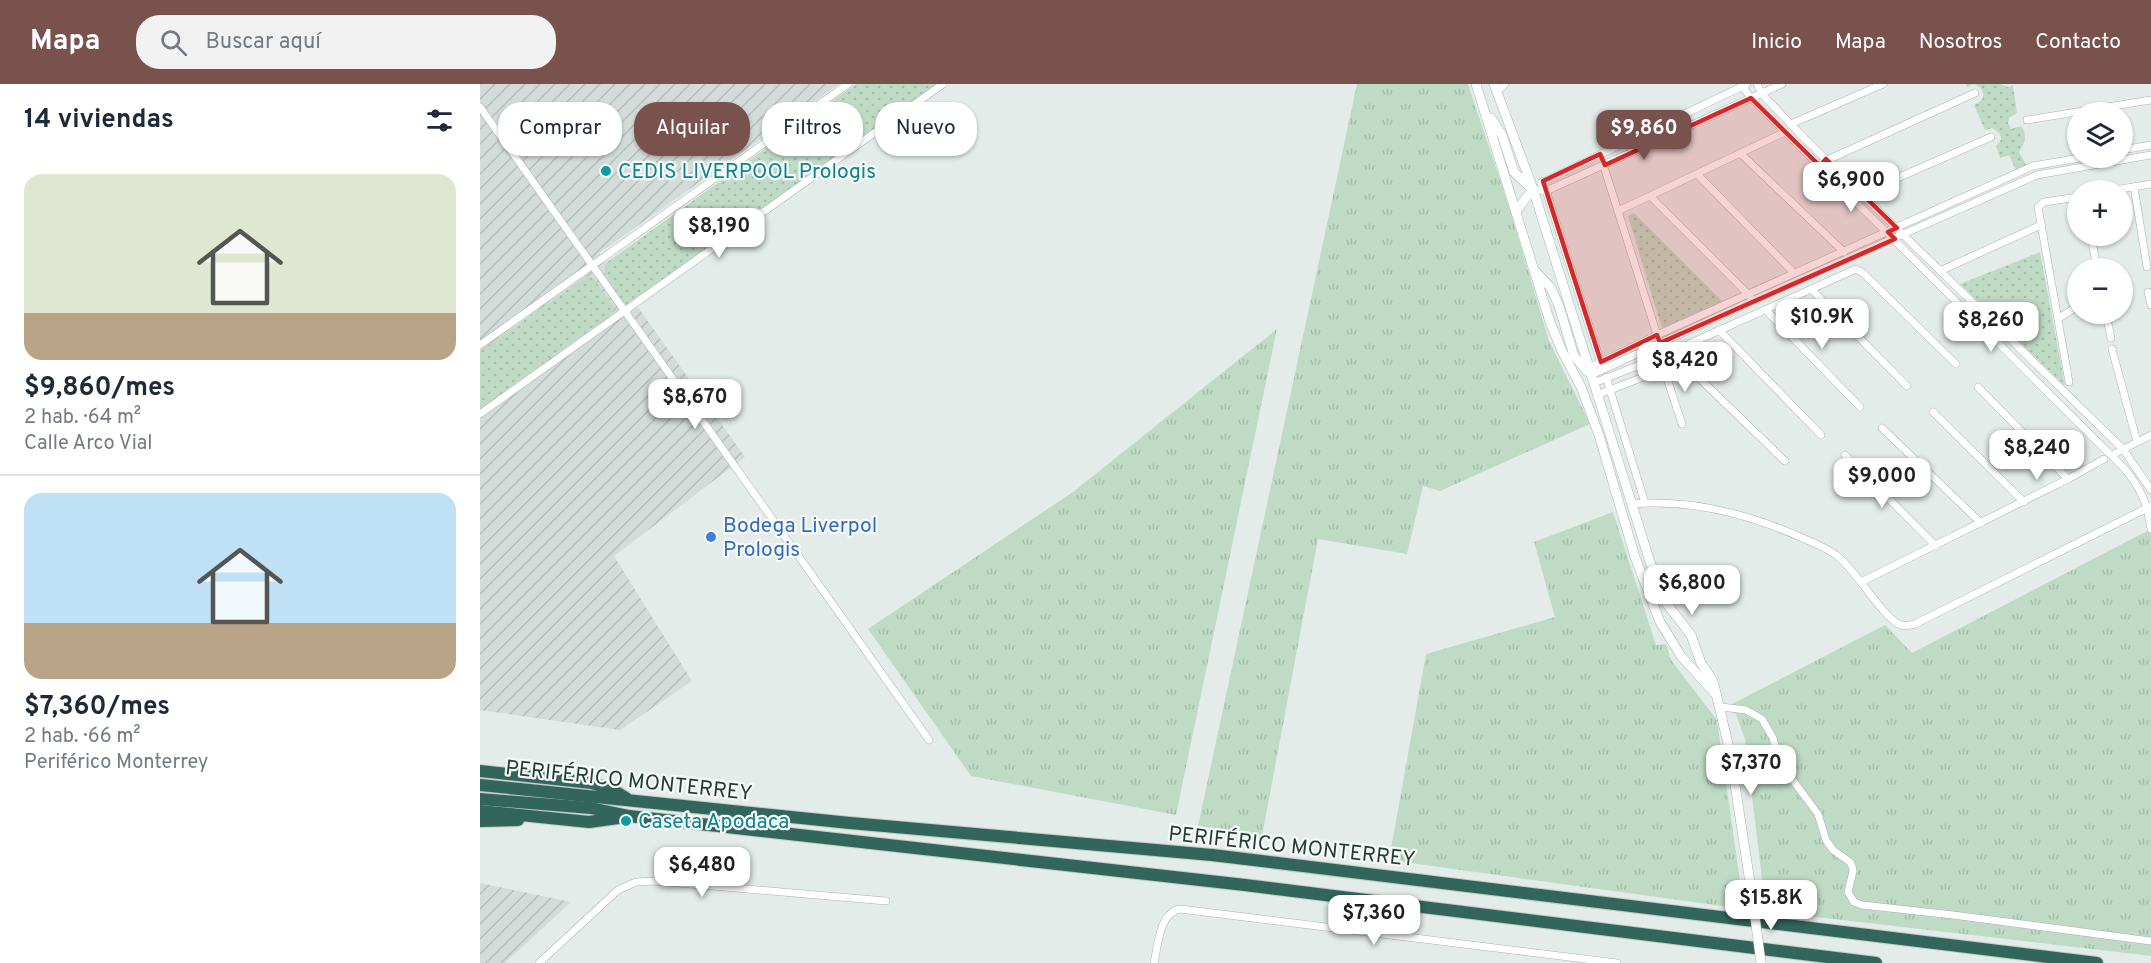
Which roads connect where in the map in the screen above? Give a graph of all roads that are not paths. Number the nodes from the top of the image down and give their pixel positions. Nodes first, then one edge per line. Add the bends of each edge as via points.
1 (848, 84) edge
2 (943, 84) edge
3 (1476, 84) edge
4 (1505, 84) edge
5 (1757, 84) edge
6 (1782, 84) edge
7 (1883, 84) edge
8 (1745, 85) edge
9 (1496, 88) edge
10 (1761, 93) junction
11 (1975, 93) dead end
12 (1751, 99) junction
13 (2151, 100) edge
14 (480, 107) edge
15 (1484, 107) junction
16 (2027, 120) dead end
17 (1791, 124) junction
18 (1785, 132) junction
19 (1991, 136) dead end
20 (2151, 145) edge
21 (2133, 148) edge
22 (1600, 154) junction
23 (1741, 154) junction
24 (2151, 155) edge
25 (1826, 159) junction
26 (2067, 160) edge
27 (1820, 166) junction
28 (2033, 166) junction
29 (1605, 168) junction
30 (1697, 174) junction
31 (2037, 175) junction
32 (1543, 181) junction
33 (2151, 184) edge
34 (2134, 187) joint
35 (1533, 189) junction
36 (1546, 192) junction
37 (1861, 194) junction
38 (1650, 196) junction
39 (2067, 199) edge
40 (1516, 211) junction
41 (1618, 211) junction
42 (2041, 225) junction
43 (1897, 228) junction
44 (1888, 232) junction
45 (1904, 234) junction
46 (1895, 239) junction
47 (1844, 252) junction
48 (593, 265) junction
49 (2147, 267) dead end
50 (1534, 270) junction
51 (1941, 270) junction
52 (1794, 273) junction
53 (1932, 276) junction
54 (1812, 290) junction
55 (2148, 292) dead end
56 (1751, 297) junction
57 (2151, 305) edge
58 (624, 310) junction
59 (1766, 310) junction
60 (2067, 313) edge
61 (2059, 318) junction
62 (2108, 324) edge
63 (1719, 330) junction
64 (1657, 335) junction
65 (2111, 338) dead end
66 (2014, 342) junction
67 (1660, 343) junction
68 (480, 345) edge
69 (2112, 349) dead end
70 (2006, 350) junction
71 (1672, 352) junction
72 (1660, 357) junction
73 (1956, 364) dead end
74 (1602, 365) junction
75 (1664, 369) junction
76 (1591, 375) junction
77 (1607, 379) junction
78 (2069, 382) dead end
79 (1907, 386) dead end
80 (1978, 387) dead end
81 (1610, 389) junction
82 (1597, 395) junction
83 (1860, 407) dead end
84 (1933, 412) dead end
85 (480, 414) edge
86 (1682, 424) dead end
87 (1882, 428) dead end
88 (1821, 435) dead end
89 (2151, 435) edge
90 (2137, 442) junction
91 (2123, 449) junction
92 (1845, 455) dead end
93 (2112, 455) junction
94 (2104, 459) dead end
95 (1785, 461) dead end
96 (2068, 479) junction
97 (2151, 490) edge
98 (2024, 501) junction
99 (1646, 503) junction
100 (1632, 504) junction
101 (2150, 507) edge
102 (1981, 523) junction
103 (2151, 529) edge
104 (1936, 546) junction
105 (1861, 582) junction
106 (1717, 696) junction
107 (1721, 707) junction
108 (929, 740) dead end
109 (480, 771) edge
110 (480, 785) edge
111 (480, 799) edge
112 (630, 801) junction
113 (480, 811) edge
114 (629, 816) junction
115 (533, 817) junction
116 (480, 821) edge
117 (886, 901) dead end
118 (2151, 940) edge
119 (539, 963) edge
120 (1154, 963) edge
121 (1617, 963) edge
122 (1761, 963) edge
123 (1876, 963) edge
124 (2097, 963) edge

1 - 48 street
2 - 58 street
3 - 15 street
4 - 9 street
5 - 10 street
6 - 10 street
7 - 17 street
8 - 12 street
8 - 22 street
9 - 35 street
10 - 12 street
10 - 17 street
11 - 25 street
12 - 18 street
12 - 29 street
13 - 16 street
14 - 48 street
15 - 35 street via 1502,135 1514,172
15 - 40 street
17 - 25 street
18 - 23 street
18 - 27 street
19 - 37 street
20 - 21 street
22 - 29 street
22 - 32 street
23 - 30 street
23 - 47 street
24 - 31 street
25 - 27 street
25 - 37 street
26 - 28 street
27 - 44 street
28 - 31 street
28 - 43 street
29 - 36 street
29 - 41 street
30 - 38 street
30 - 52 street
31 - 45 street
32 - 35 street
32 - 36 street
33 - 34 street
34 - 49 street
35 - 36 street
35 - 40 street
35 - 76 street
36 - 74 street
37 - 43 street
38 - 41 street
38 - 56 street
39 - 42 street via 2039,205
40 - 50 street
41 - 64 street
42 - 51 street
42 - 61 street
43 - 44 street
43 - 45 street
44 - 46 street
44 - 47 street
45 - 46 street
45 - 51 street
46 - 53 street
46 - 56 street
47 - 52 street
48 - 58 street
48 - 68 street
50 - 76 street via 1551,288 1574,356
50 - 106 street via 1550,322 1599,435 1660,622 1691,669
51 - 53 street
51 - 66 street
52 - 56 street
53 - 70 street
54 - 59 street
54 - 73 street via 1852,270 1863,273
54 - 79 street
55 - 57 street
56 - 64 street
56 - 67 street
58 - 85 street
58 - 108 street
59 - 63 street
59 - 83 street
60 - 61 street
61 - 78 street
62 - 65 street
63 - 71 street
63 - 88 street
64 - 67 street
64 - 74 street
66 - 70 street
66 - 91 street
67 - 74 street
69 - 90 street
70 - 93 street
71 - 72 street
71 - 95 street
72 - 75 street
72 - 77 street
74 - 76 street
74 - 77 street
75 - 81 street
75 - 86 street
76 - 77 street
76 - 82 street
77 - 81 street
80 - 96 street
81 - 82 street
81 - 99 street
82 - 100 street
84 - 98 street
87 - 102 street
89 - 90 street
90 - 91 street
91 - 93 street
91 - 97 street
92 - 104 street
93 - 101 street via 2135,481
94 - 96 street
96 - 98 street
98 - 102 street
99 - 100 street
99 - 105 street via 1698,505 1775,526 1834,553
100 - 106 street via 1667,604 1691,635
101 - 103 street
101 - 105 street via 1915,624 1895,622
102 - 104 street
104 - 105 street
106 - 107 street
107 - 118 street via 1746,710 1762,719 1784,769 1818,813 1826,840 1852,866 1848,892 1854,902
107 - 122 street, bridge
109 - 112 highway via 592,783
110 - 112 highway, PERIFÉRICO MONTERREY
111 - 114 highway, PERIFÉRICO MONTERREY via 585,807
112 - 124 highway, PERIFÉRICO MONTERREY via 1212,855
113 - 115 highway
114 - 115 highway via 590,822
114 - 123 highway, PERIFÉRICO MONTERREY via 1349,897
115 - 116 highway
117 - 119 street via 636,882 618,890
120 - 121 street via 1165,919 1173,910 1180,909

